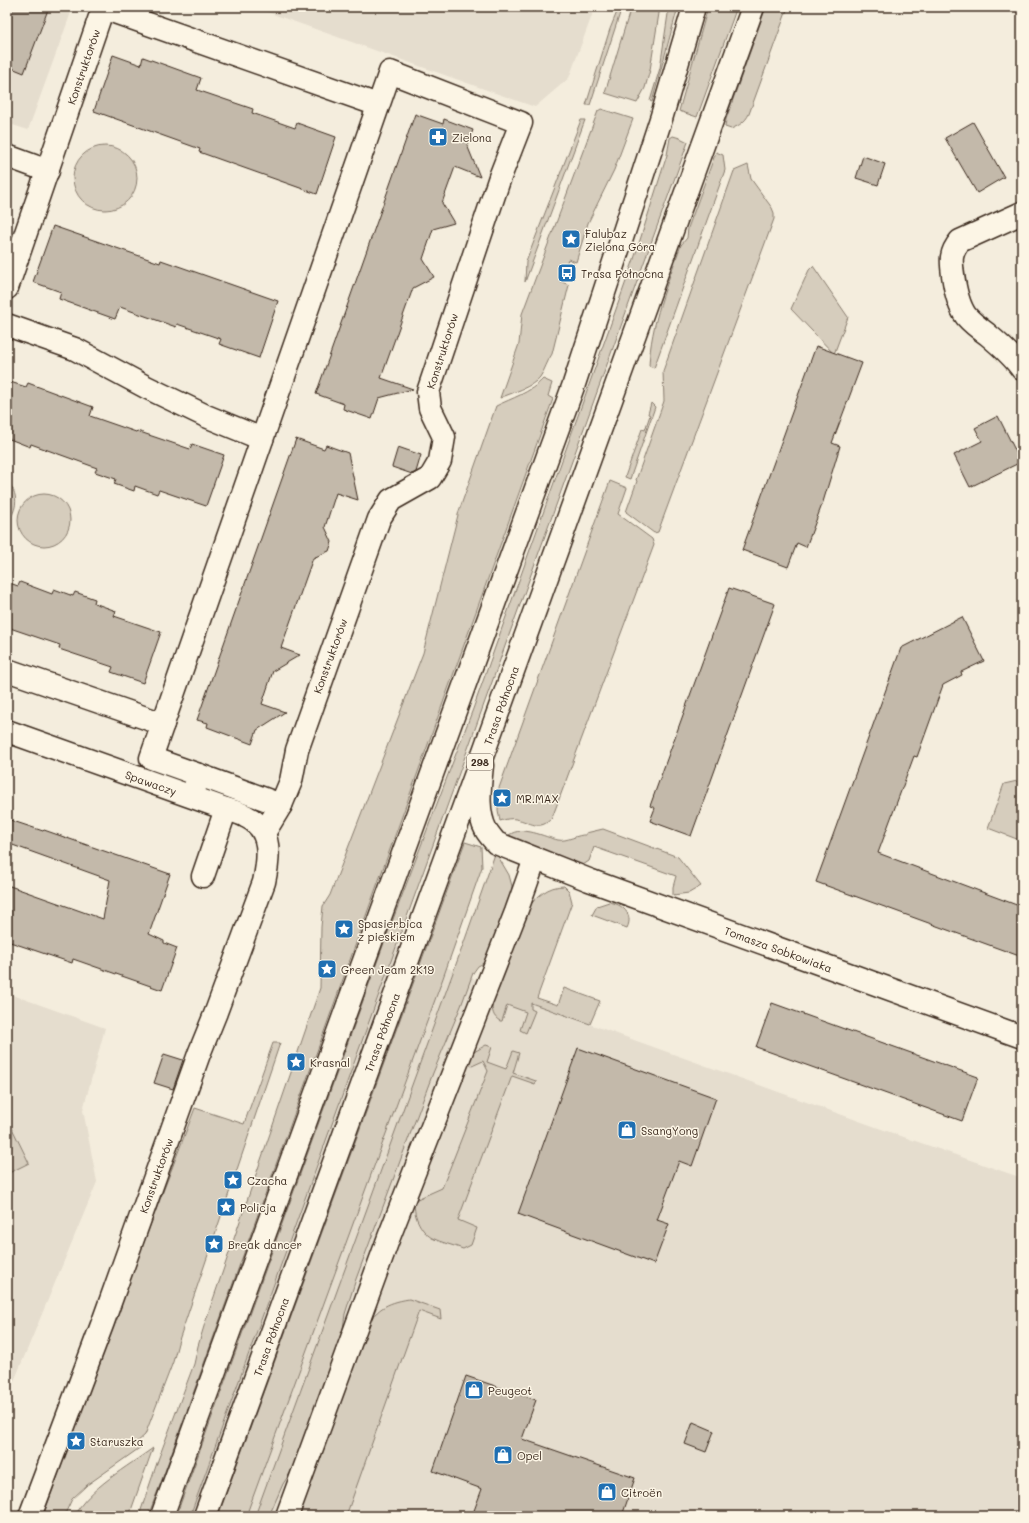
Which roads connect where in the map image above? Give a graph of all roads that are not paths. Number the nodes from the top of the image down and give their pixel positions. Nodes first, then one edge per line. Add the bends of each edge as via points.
1 (694, 7) edge
2 (752, 7) edge
3 (378, 105) junction
4 (7, 156) edge
5 (48, 171) junction
6 (1022, 212) edge
7 (7, 288) edge
8 (7, 325) edge
9 (1022, 369) edge
10 (262, 439) junction
11 (7, 670) edge
12 (162, 724) junction
13 (7, 731) edge
14 (483, 754) junction
15 (199, 775) junction
16 (192, 796) junction
17 (281, 805) junction
18 (226, 809) junction
19 (264, 833) junction
20 (535, 859) junction
21 (203, 876) dead end
22 (1022, 1037) edge
23 (30, 1516) edge
24 (162, 1516) edge
25 (205, 1516) edge
26 (287, 1516) edge

1 - 24 street via 661,119 574,384
2 - 14 street, Trasa Północna / 298
3 - 5 street, Konstruktorów via 102,8
3 - 10 street, Konstruktorów
3 - 17 street, Konstruktorów via 390,72 521,123 500,176 428,392 430,408 444,438 440,461 430,478 392,500 379,519 297,750 291,781
4 - 5 street
5 - 7 street, Konstruktorów
6 - 9 street via 960,241 954,248 951,265 954,288 966,316
8 - 10 street via 75,349 208,417
10 - 12 street, Konstruktorów
11 - 12 street
12 - 15 street, Konstruktorów via 151,758
13 - 16 street, Spawaczy
14 - 20 street, Tomasza Sobkowiaka via 480,795 486,830 496,843
14 - 25 street, Trasa Północna / 298
15 - 16 street
15 - 17 street
16 - 18 street, Spawaczy
17 - 19 street, Konstruktorów
18 - 19 street via 258,823
18 - 21 street
19 - 23 street, Konstruktorów via 268,846 264,882
20 - 22 street, Tomasza Sobkowiaka
20 - 26 street via 389,1237

